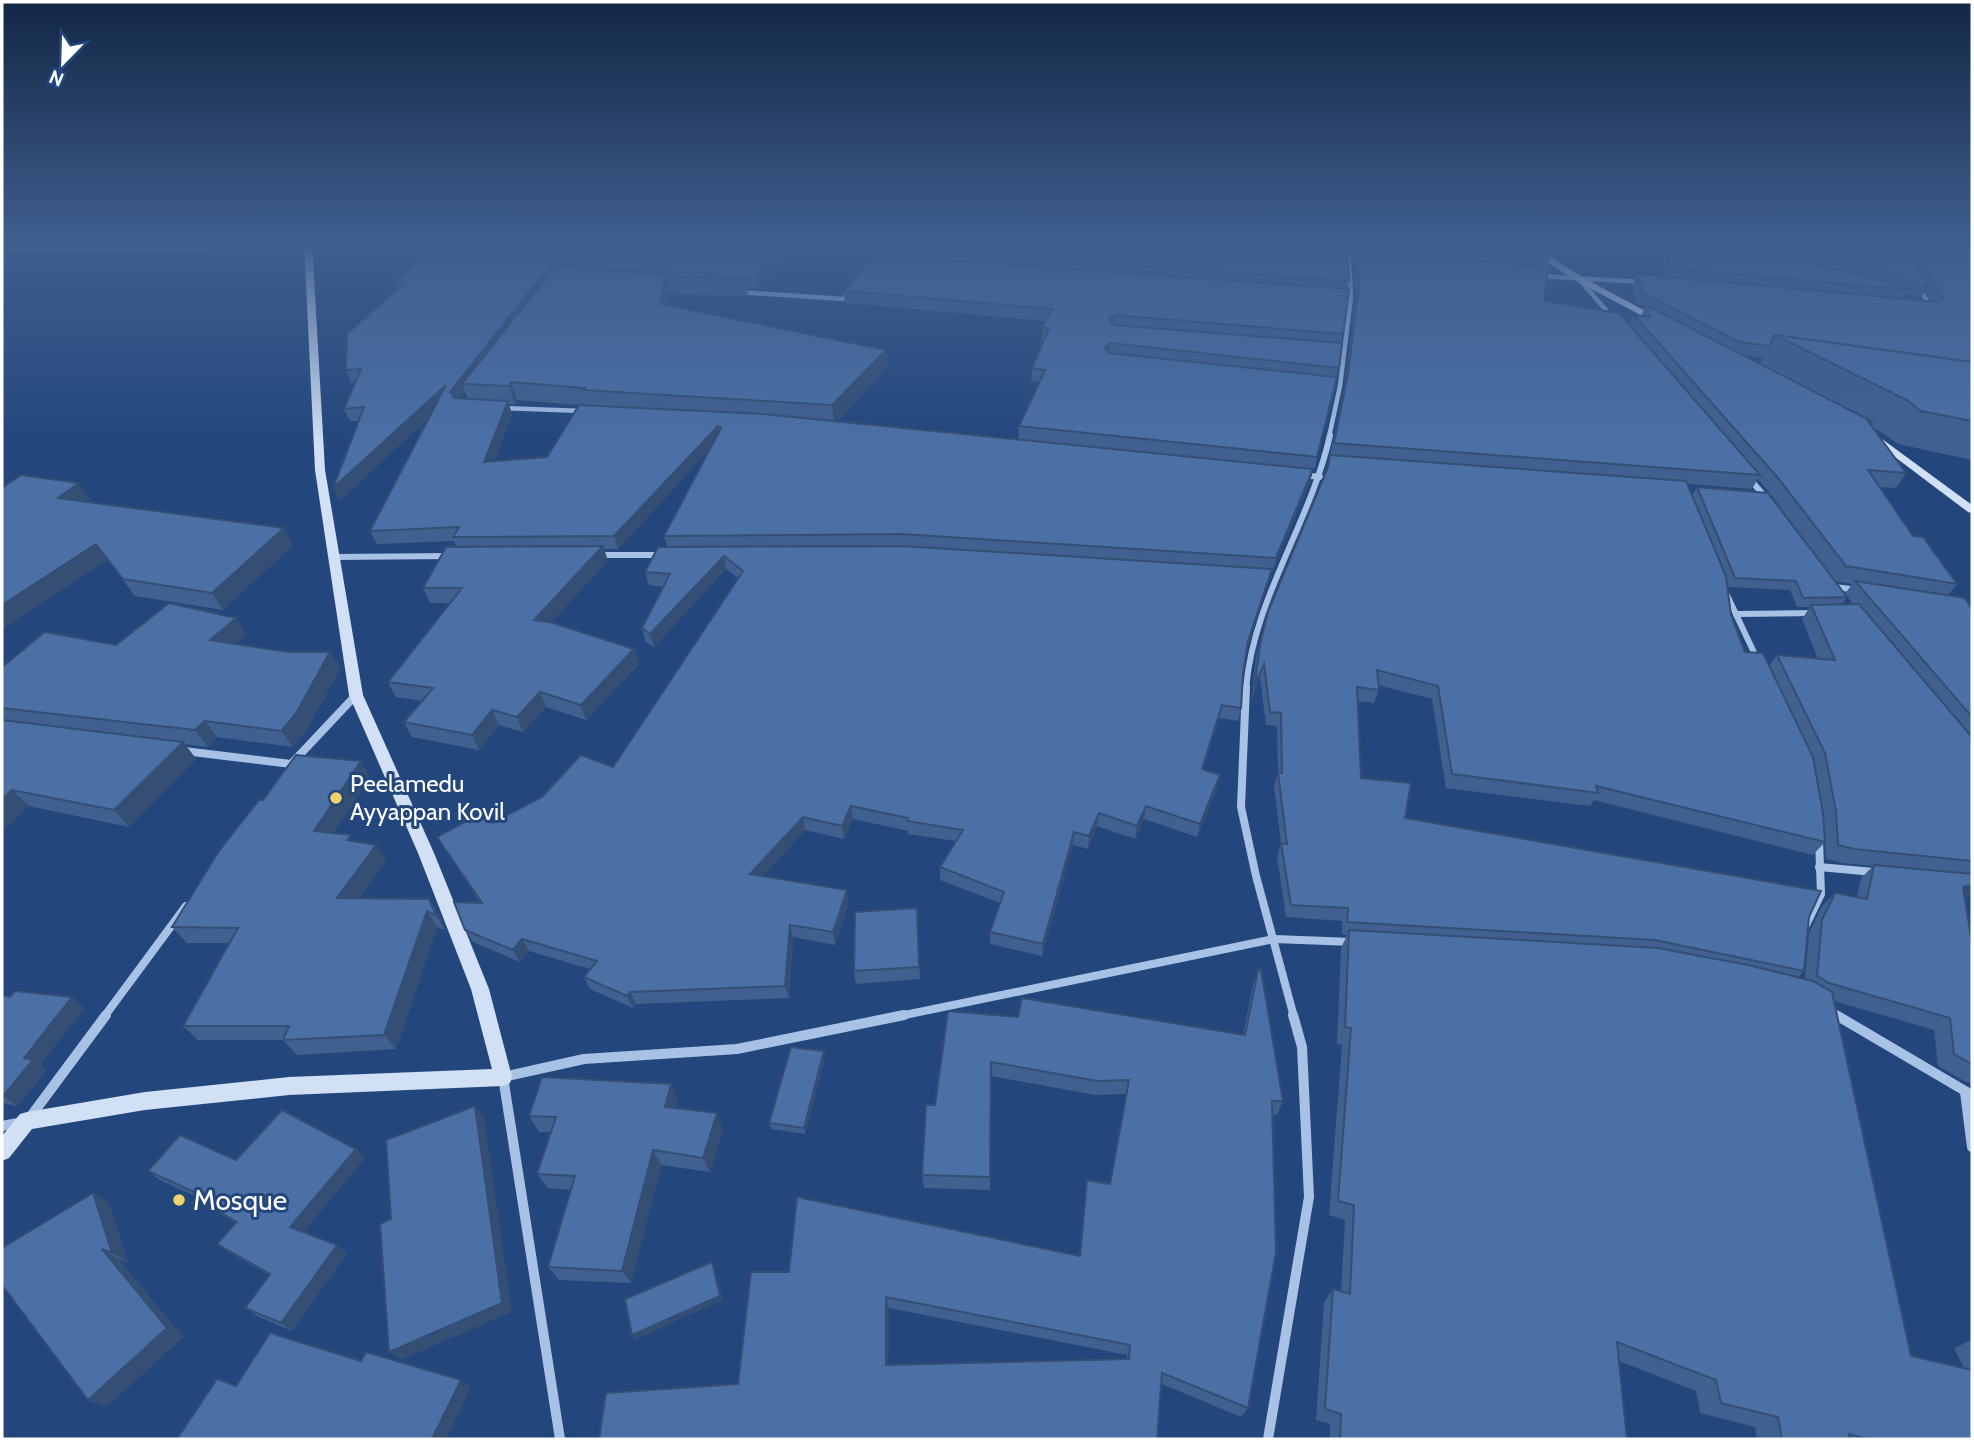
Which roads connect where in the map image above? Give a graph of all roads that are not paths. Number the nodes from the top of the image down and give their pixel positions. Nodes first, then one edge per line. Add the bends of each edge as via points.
1 (311, 309) edge
2 (1350, 309) edge
3 (1605, 309) edge
4 (1636, 309) edge
5 (1614, 320) edge
6 (1672, 328) edge
7 (1331, 351) edge
8 (1344, 352) junction
9 (1327, 385) edge
10 (1340, 386) junction
11 (499, 408) edge
12 (590, 412) edge
13 (1856, 426) edge
14 (1324, 462) junction
15 (1337, 463) edge
16 (1292, 474) edge
17 (1747, 475) edge
18 (1320, 477) junction
19 (1751, 495) edge
20 (1765, 496) junction
21 (1772, 506) edge
22 (1972, 510) edge
23 (584, 555) edge
24 (667, 555) edge
25 (459, 556) edge
26 (334, 557) junction
27 (1263, 576) edge
28 (1276, 577) junction
29 (1828, 577) edge
30 (1719, 579) edge
31 (1835, 587) junction
32 (1872, 592) edge
33 (1841, 595) edge
34 (1825, 612) edge
35 (1737, 614) junction
36 (1762, 670) edge
37 (356, 695) junction
38 (181, 750) edge
39 (291, 764) junction
40 (283, 775) edge
41 (1818, 825) edge
42 (1819, 867) junction
43 (1889, 874) edge
44 (192, 898) edge
45 (1802, 932) edge
46 (1274, 939) junction
47 (1368, 942) edge
48 (1821, 1006) edge
49 (503, 1077) junction
50 (1968, 1093) edge
51 (27, 1121) junction
52 (2, 1126) edge
53 (1972, 1147) edge
54 (2, 1151) edge
55 (560, 1439) edge
56 (1268, 1439) edge

1 - 26 street via 320,470
2 - 8 street
3 - 5 street
4 - 6 street
7 - 8 street
8 - 10 street
9 - 10 street
10 - 14 street
11 - 12 street
13 - 22 street via 1879,438
14 - 15 street
14 - 18 street
16 - 18 street
17 - 20 street
18 - 28 street
19 - 20 street
20 - 21 street
23 - 24 street
25 - 26 street
26 - 37 street
27 - 28 street
28 - 46 street via 1248,665 1241,807
29 - 31 street
30 - 35 street
31 - 32 street
31 - 33 street
34 - 35 street
35 - 36 street
37 - 39 street
37 - 49 street via 480,989
38 - 39 street
39 - 40 street
41 - 42 street
42 - 43 street
42 - 45 street via 1821,894
44 - 51 street
46 - 47 street
46 - 49 street via 737,1049 584,1059
46 - 56 street via 1302,1047 1309,1196
48 - 50 street
49 - 51 street via 289,1086 145,1101
49 - 55 street
50 - 53 street
51 - 52 street
51 - 54 street

